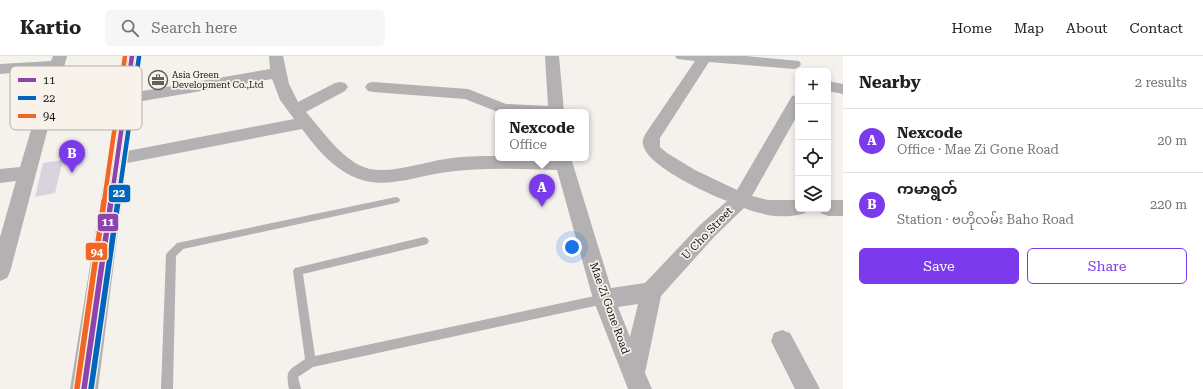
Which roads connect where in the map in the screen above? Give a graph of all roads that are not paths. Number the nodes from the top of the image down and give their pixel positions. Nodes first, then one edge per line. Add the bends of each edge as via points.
1 (132, 56) edge
2 (276, 56) edge
3 (552, 56) edge
4 (682, 56) edge
5 (705, 58) junction
6 (59, 60) edge
7 (794, 64) edge
8 (20, 66) edge
9 (130, 66) edge
10 (10, 67) edge
11 (0, 69) edge
12 (277, 73) junction
13 (340, 87) dead end
14 (373, 87) dead end
15 (831, 87) edge
16 (843, 89) edge
17 (142, 96) edge
18 (796, 104) edge
19 (506, 109) edge
20 (556, 109) edge
21 (301, 116) junction
22 (40, 130) edge
23 (121, 130) edge
24 (117, 159) junction
25 (562, 161) edge
26 (28, 173) junction
27 (0, 176) edge
28 (396, 200) dead end
29 (740, 200) junction
30 (795, 208) edge
31 (831, 208) edge
32 (843, 208) edge
33 (424, 241) dead end
34 (3, 251) edge
35 (0, 272) edge
36 (651, 292) junction
37 (604, 299) junction
38 (782, 341) dead end
39 (311, 362) junction
40 (637, 381) edge
41 (84, 389) edge
42 (167, 389) edge
43 (295, 389) edge
44 (808, 389) edge

1 - 9 main road
2 - 12 street
3 - 20 street
4 - 5 street
5 - 7 street
5 - 29 street via 652,137 652,147 668,161
6 - 8 street
10 - 11 street
12 - 17 street
12 - 21 street via 288,100
13 - 21 street
14 - 19 street via 468,94
15 - 16 street
18 - 29 street, U Cho Street
21 - 24 street
21 - 25 street via 318,139 346,165 359,173 382,177 445,166
22 - 26 street
23 - 24 main road
24 - 41 main road
25 - 37 street, Mae Zi Gone Road
26 - 27 street
26 - 34 street
28 - 42 lane via 180,246 170,254
29 - 30 street via 765,208
29 - 36 street, U Cho Street via 707,231
31 - 32 street
33 - 39 lane via 298,271
34 - 35 street
36 - 37 street
36 - 40 street
37 - 39 lane
37 - 40 street, Mae Zi Gone Road
38 - 44 street
39 - 43 lane via 292,375

